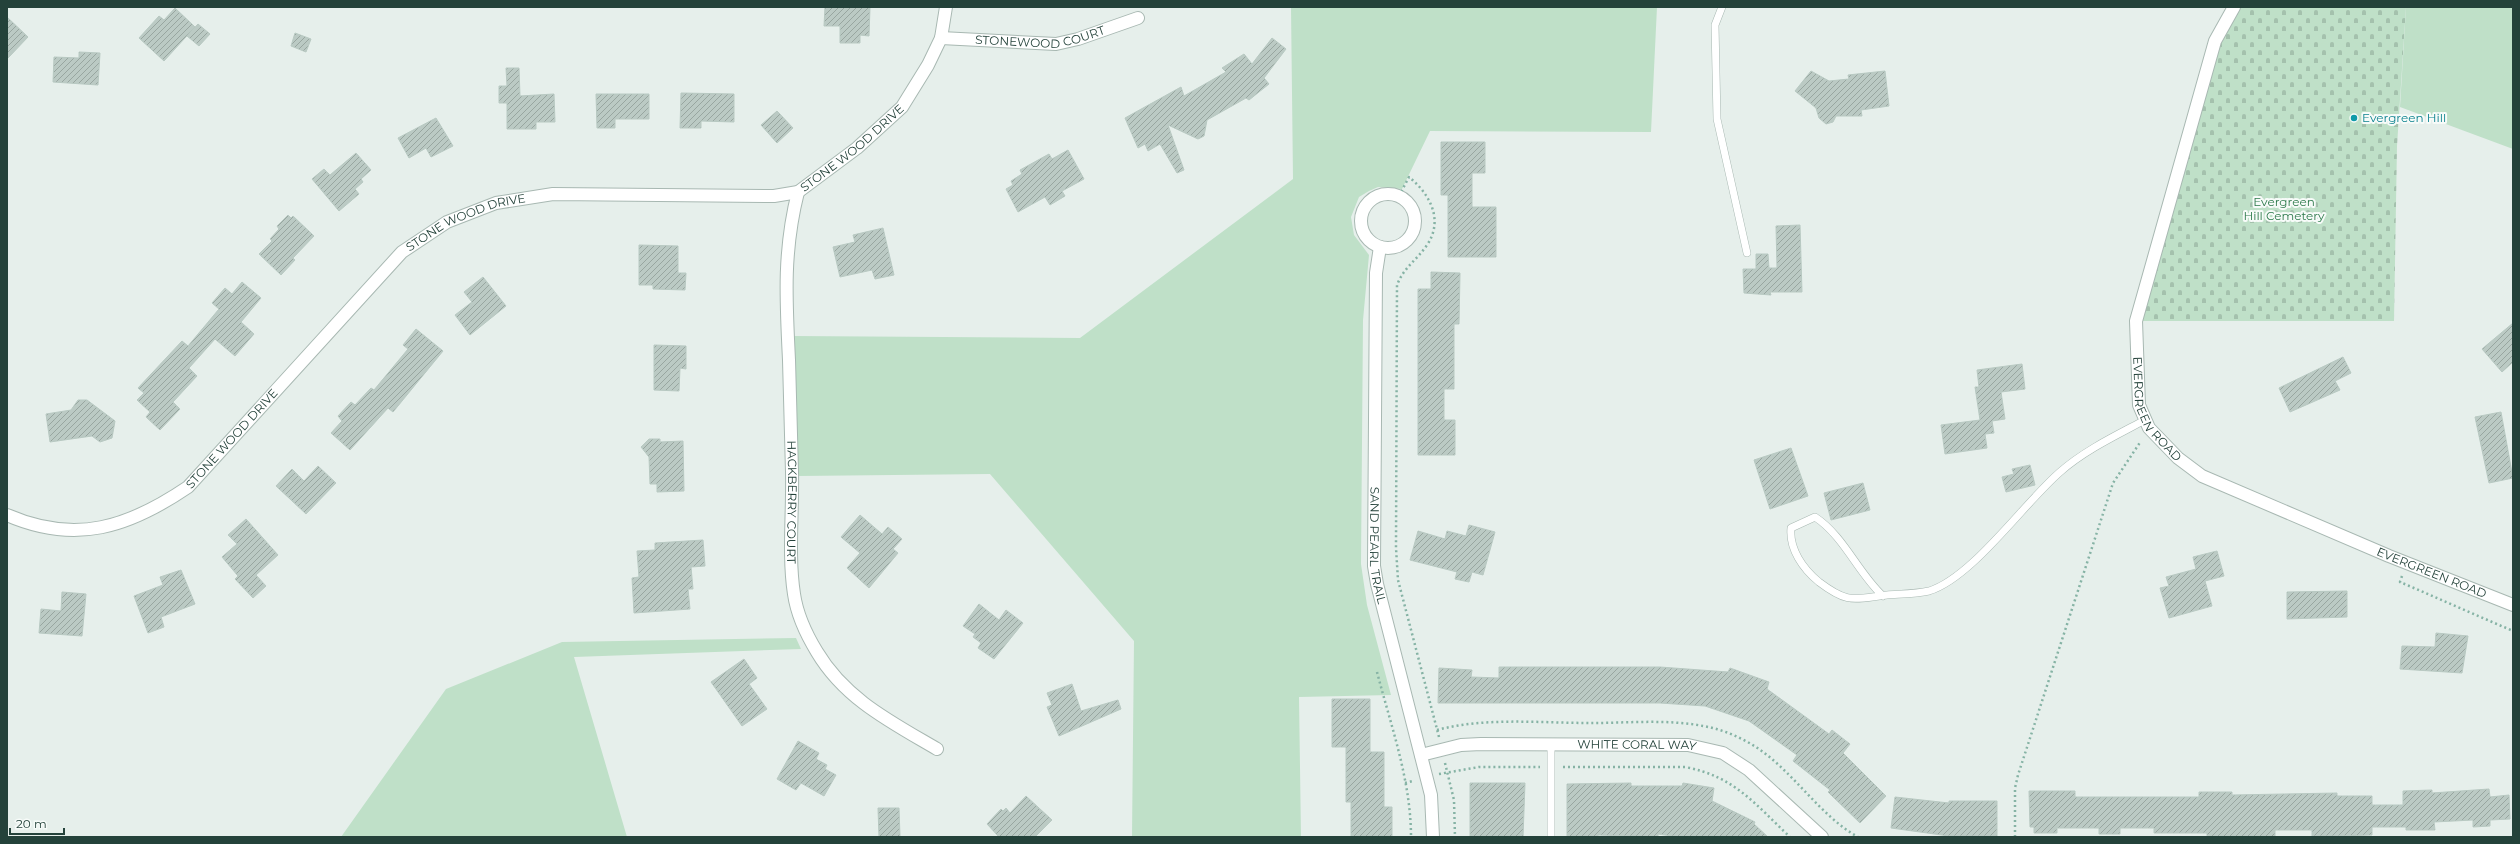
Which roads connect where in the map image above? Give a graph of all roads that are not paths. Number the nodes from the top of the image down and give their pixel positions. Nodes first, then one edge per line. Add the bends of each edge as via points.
1 (946, 7) edge
2 (1722, 7) edge
3 (2234, 7) edge
4 (1138, 18) dead end
5 (941, 38) junction
6 (798, 192) junction
7 (1380, 248) junction
8 (1747, 253) dead end
9 (2147, 424) junction
10 (7, 515) edge
11 (1883, 596) junction
12 (2513, 605) edge
13 (1550, 745) junction
14 (937, 749) dead end
15 (1421, 755) junction
16 (1433, 837) edge
17 (1551, 837) edge
18 (1822, 837) edge

1 - 5 street, STONE WOOD DRIVE
2 - 8 lane via 1715,25 1717,119
3 - 9 street, EVERGREEN ROAD via 2215,40 2136,321 2139,405
4 - 5 street, STONEWOOD COURT via 1056,44
5 - 6 street, STONE WOOD DRIVE via 902,107 856,148
6 - 10 street, STONE WOOD DRIVE via 774,196 553,194 496,203 448,222 402,252 188,487 156,508 118,524 85,530 51,529
6 - 14 street, HACKBERRY COURT via 789,227 785,298 794,594 799,615 817,653 842,685 872,711
7 - 7 street via 1389,248 1405,242 1415,228 1414,211 1410,204 1399,196 1386,193 1376,196 1363,209 1361,228 1372,243
7 - 15 street, SAND PEARL TRAIL via 1376,273 1374,566
9 - 11 lane via 2104,442 2061,471 1957,577 1929,591
9 - 12 street, EVERGREEN ROAD via 2178,458 2202,476
11 - 11 lane via 1869,582 1826,524 1815,517 1791,528 1790,538 1799,560 1815,579 1838,596 1858,599
13 - 15 street, WHITE CORAL WAY via 1481,744
13 - 17 lane
13 - 18 street, WHITE CORAL WAY via 1688,745 1723,753 1749,770
15 - 16 street, SAND PEARL TRAIL via 1431,795

